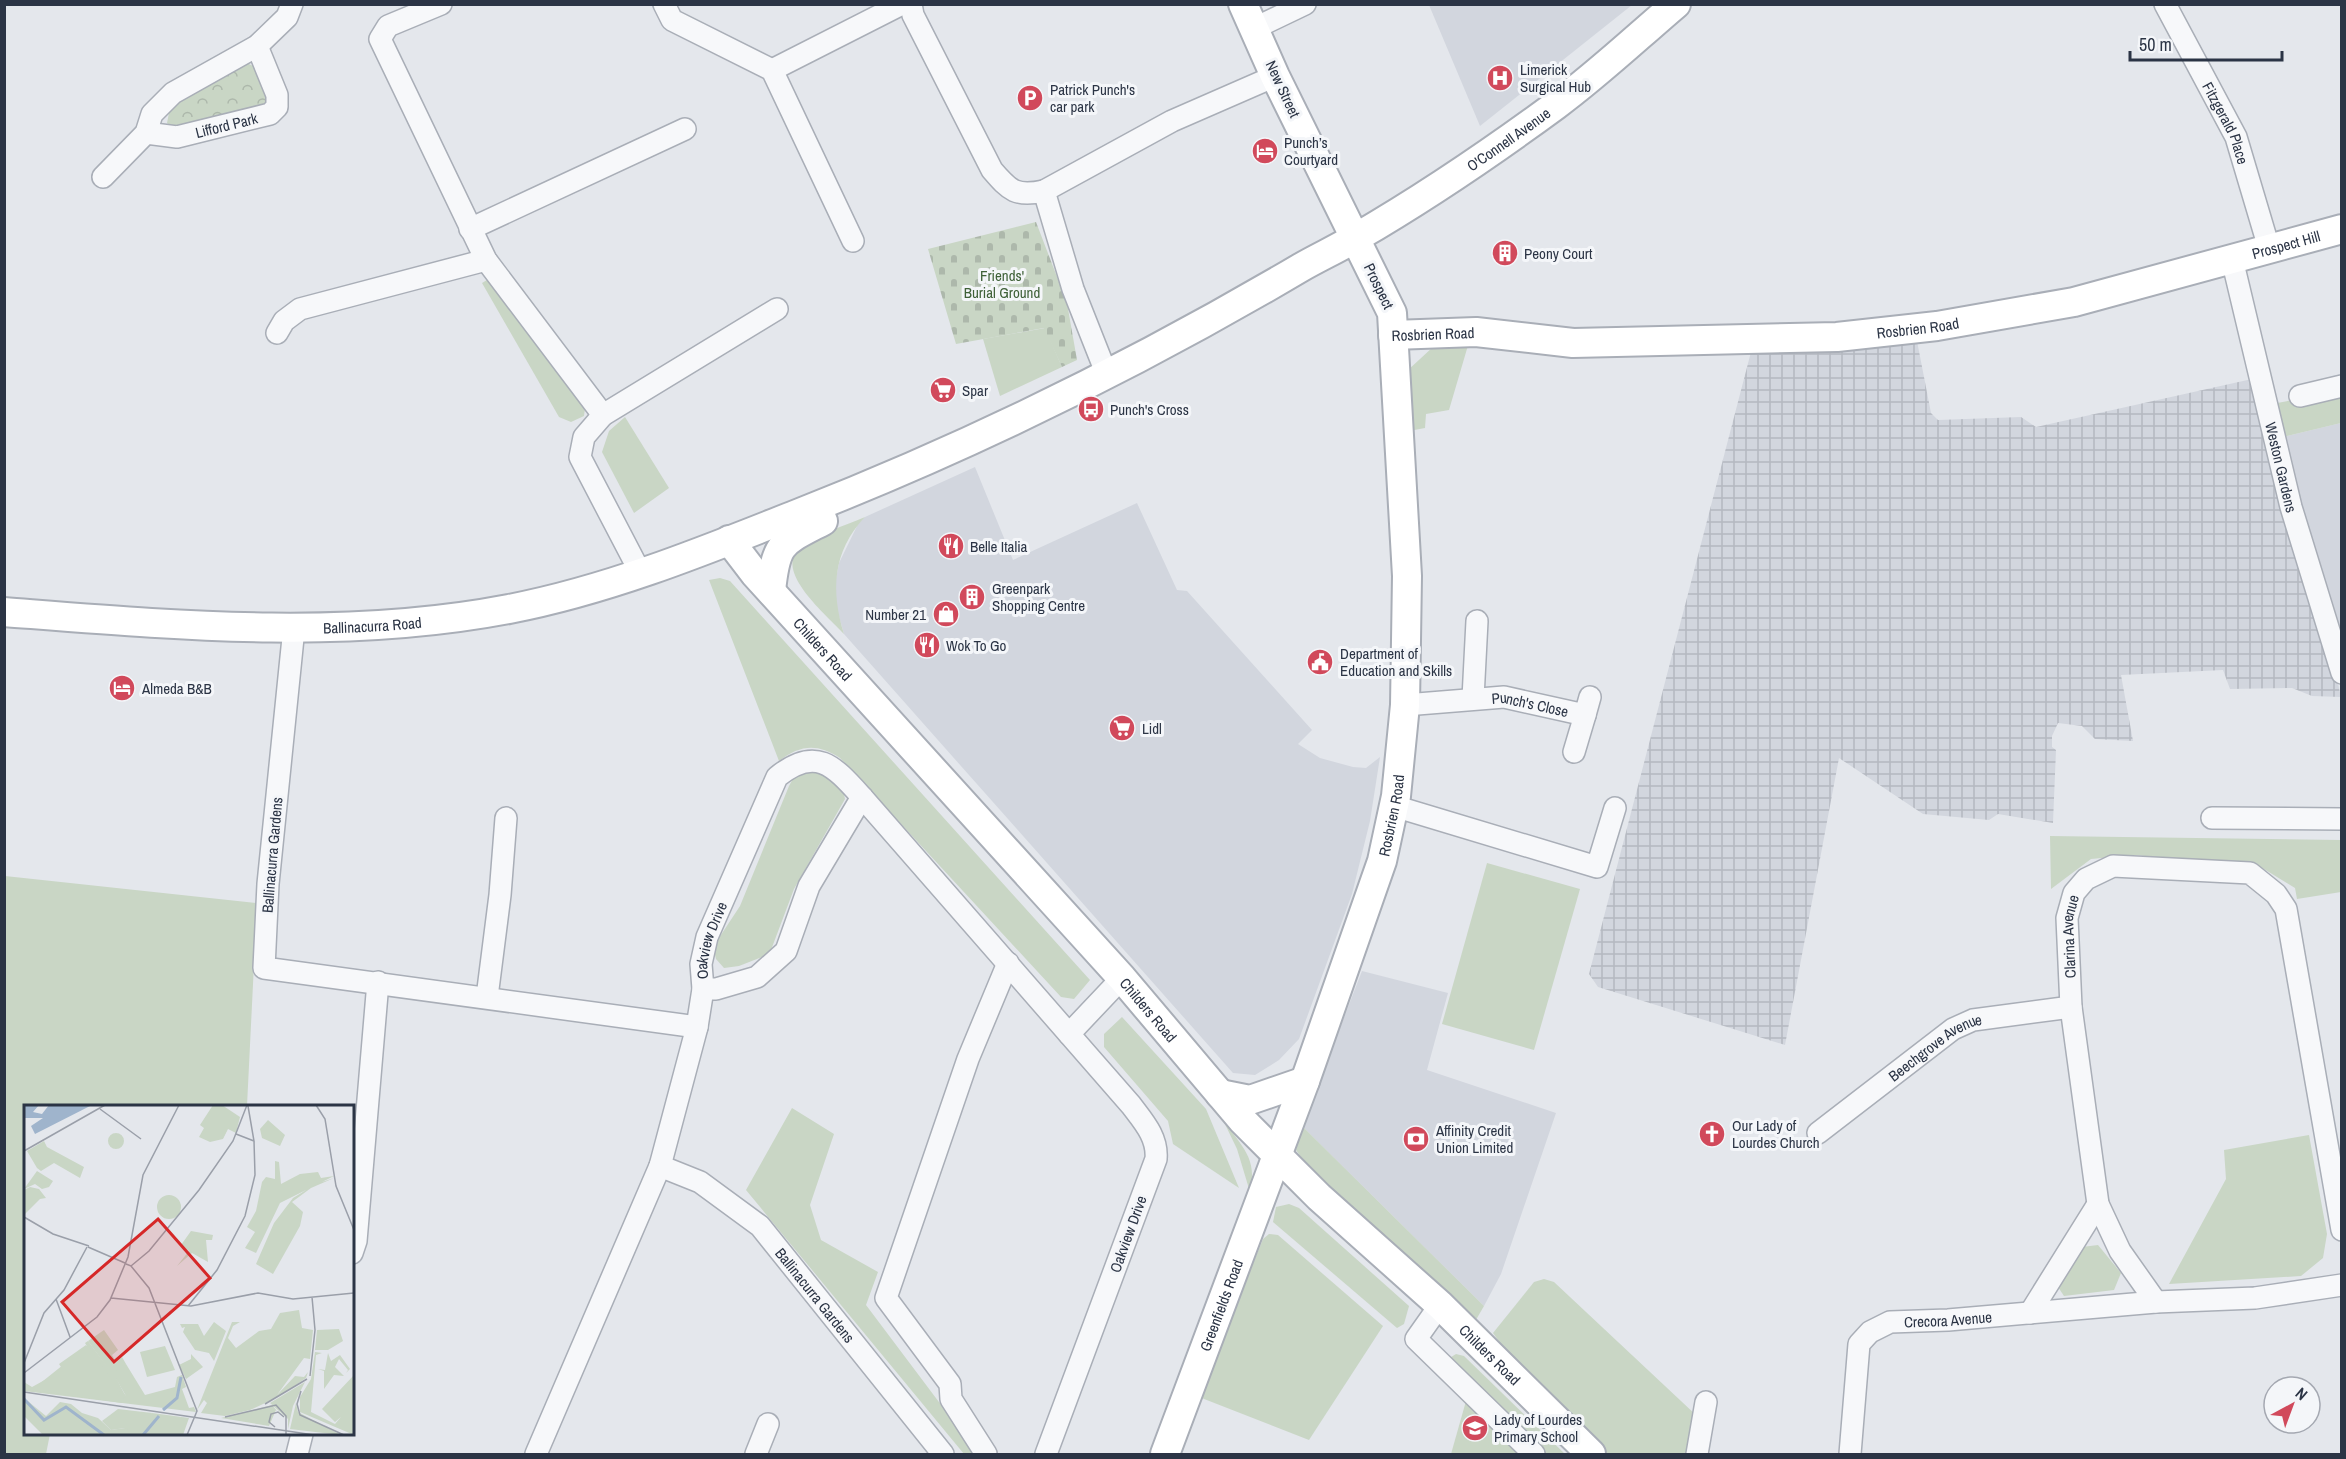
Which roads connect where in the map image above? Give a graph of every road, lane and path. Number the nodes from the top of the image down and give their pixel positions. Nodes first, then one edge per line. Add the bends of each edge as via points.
1 (292, 4) edge
2 (441, 4) edge
3 (664, 4) edge
4 (902, 4) edge
5 (911, 4) edge
6 (1305, 4) edge
7 (1676, 4) edge
8 (2165, 4) edge
9 (1249, 16) edge
10 (257, 46) junction
11 (772, 70) junction
12 (1275, 76) junction
13 (685, 129) dead end
14 (146, 134) junction
15 (102, 177) dead end
16 (1044, 191) junction
17 (470, 229) junction
18 (2342, 229) edge
19 (1356, 238) junction
20 (853, 241) dead end
21 (2269, 248) junction
22 (2232, 259) junction
23 (486, 260) junction
24 (777, 309) dead end
25 (277, 333) dead end
26 (1393, 335) junction
27 (1107, 375) junction
28 (2342, 386) edge
29 (2300, 396) dead end
30 (603, 415) junction
31 (858, 491) junction
32 (729, 540) junction
33 (640, 572) junction
34 (771, 591) junction
35 (4, 612) edge
36 (1477, 621) dead end
37 (294, 628) junction
38 (2342, 673) edge
39 (1473, 698) junction
40 (1405, 705) junction
41 (1574, 752) dead end
42 (862, 797) junction
43 (1394, 806) junction
44 (1615, 808) dead end
45 (506, 818) dead end
46 (2212, 818) dead end
47 (2342, 819) edge
48 (1008, 963) junction
49 (1122, 978) junction
50 (378, 982) junction
51 (704, 989) junction
52 (487, 997) junction
53 (2071, 1007) junction
54 (697, 1027) junction
55 (1069, 1034) junction
56 (1305, 1081) junction
57 (1220, 1094) junction
58 (1818, 1133) dead end
59 (1276, 1155) junction
60 (660, 1166) junction
61 (2098, 1204) junction
62 (2342, 1230) edge
63 (354, 1247) edge
64 (2342, 1285) edge
65 (2156, 1302) junction
66 (1440, 1305) junction
67 (2030, 1313) junction
68 (1706, 1402) dead end
69 (768, 1424) dead end
70 (302, 1435) edge
71 (297, 1455) edge
72 (536, 1455) edge
73 (756, 1455) edge
74 (943, 1455) edge
75 (986, 1455) edge
76 (1046, 1455) edge
77 (1165, 1455) edge
78 (1534, 1455) edge
79 (1591, 1455) edge
80 (1697, 1455) edge
81 (1850, 1455) edge

1 - 10 street via 287,17
2 - 17 street via 388,26 381,39
3 - 11 street via 672,20
4 - 11 street
5 - 16 street via 992,170 1008,189 1026,195
6 - 9 street
7 - 19 main road, O'Connell Avenue via 1560,102 1462,171
8 - 21 street, Fitzgerald Place via 2236,137
9 - 12 main road, New Street
10 - 14 street via 173,93 152,114
10 - 14 street, Lifford Park via 278,95 277,107 270,114 177,137
11 - 20 street
12 - 16 street via 1172,121
12 - 19 main road, New Street
13 - 17 street
14 - 15 street
16 - 27 street via 1073,289
17 - 23 street
18 - 21 main road, Prospect Hill
19 - 26 main road, Prospect via 1392,313
19 - 27 main road, O'Connell Avenue
21 - 22 main road, Prospect Hill
22 - 26 main road, Rosbrien Road via 2074,302 1984,320 1837,337 1573,343 1476,332
22 - 38 street, Weston Gardens via 2291,507
23 - 25 street via 300,309 284,321
23 - 30 street
24 - 30 street
26 - 40 main road, Rosbrien Road via 1407,576
27 - 31 main road, Ballinacurra Road
28 - 29 street
30 - 33 street via 584,437 580,457
31 - 32 main road, Ballinacurra Road
31 - 34 main road via 843,510 780,546
32 - 33 main road, Ballinacurra Road
32 - 34 main road, Childers Road
33 - 37 main road, Ballinacurra Road via 507,610 369,626
34 - 49 main road, Childers Road
35 - 37 main road, Ballinacurra Road
36 - 39 street, Punch's Close
37 - 50 street, Ballinacurra Gardens via 268,884 264,968
39 - 40 street, Punch's Close
39 - 41 street, Punch's Close via 1504,697 1588,706
40 - 43 main road, Rosbrien Road
42 - 48 street, Oakview Drive
42 - 51 street, Oakview Drive via 809,886 786,951 757,977
42 - 51 street, Oakview Drive via 838,771 823,762 806,759 777,777 707,938 701,964
43 - 44 street via 1597,867
43 - 56 main road, Rosbrien Road via 1382,861
45 - 52 street
46 - 47 street
48 - 55 street, Oakview Drive
48 - 75 street via 968,1059 886,1298 950,1384 951,1399
49 - 55 street
49 - 57 main road, Childers Road
50 - 52 street, Ballinacurra Gardens
50 - 63 street
51 - 54 street
52 - 54 street, Ballinacurra Gardens
53 - 58 street, Beechgrove Avenue via 1973,1020 1953,1029
53 - 61 street, Clarina Avenue
53 - 62 street, Clarina Avenue via 2067,918 2074,893 2086,879 2113,866 2250,873 2286,909
54 - 60 street
55 - 76 street, Oakview Drive via 1131,1104 1157,1148
56 - 57 main road via 1250,1100
56 - 59 main road, Rosbrien Road
57 - 59 main road, Childers Road
59 - 66 main road, Childers Road
59 - 77 main road, Greenfields Road
60 - 72 street
60 - 74 street, Ballinacurra Gardens via 699,1182 760,1226
61 - 65 street, Clarina Avenue via 2120,1251
61 - 67 street
64 - 65 street via 2255,1298
65 - 67 street, Crecora Avenue
66 - 78 street via 1416,1339
66 - 79 main road, Childers Road
67 - 81 street, Crecora Avenue via 1890,1322 1870,1332 1859,1344
68 - 80 street
69 - 73 street
70 - 71 street

